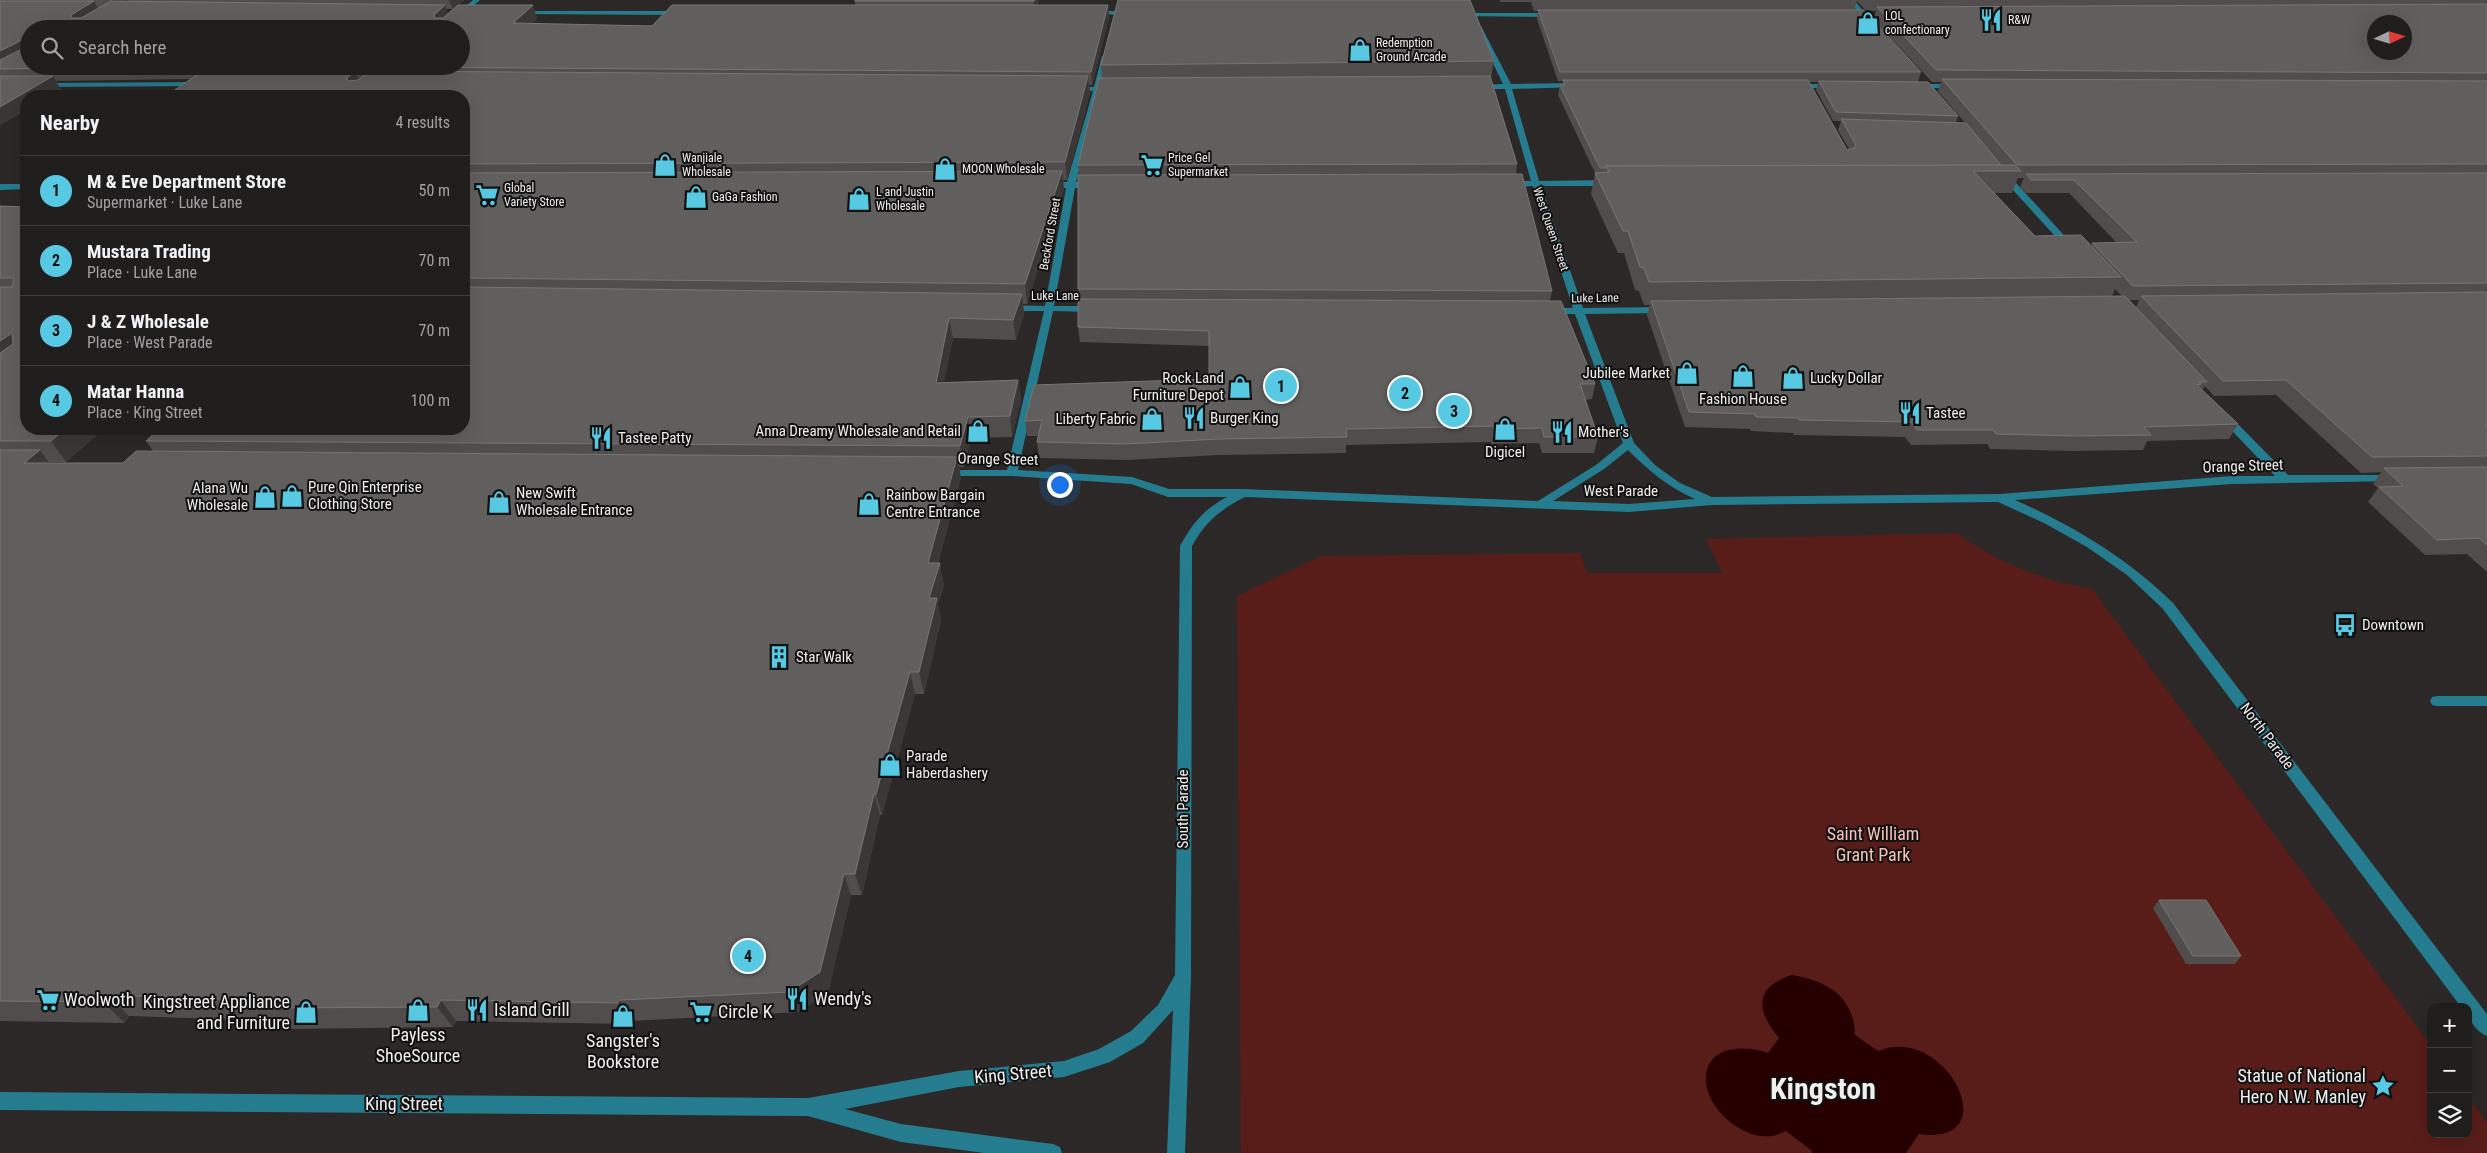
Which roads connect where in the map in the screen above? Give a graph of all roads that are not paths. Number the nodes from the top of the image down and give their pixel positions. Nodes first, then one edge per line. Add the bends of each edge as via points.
1 (477, 0) edge
2 (1850, 0) edge
3 (452, 13) edge
4 (462, 13) junction
5 (472, 13) edge
6 (511, 13) edge
7 (690, 13) edge
8 (1086, 13) edge
9 (1136, 13) edge
10 (1454, 15) edge
11 (1473, 15) junction
12 (1561, 15) edge
13 (1859, 15) junction
14 (1878, 15) edge
15 (454, 20) edge
16 (1877, 29) edge
17 (1109, 41) edge
18 (208, 84) edge
19 (30, 85) edge
20 (1585, 85) edge
21 (1508, 86) junction
22 (1788, 86) edge
23 (1808, 86) junction
24 (1845, 86) edge
25 (1910, 86) edge
26 (1968, 86) edge
27 (1469, 87) edge
28 (1059, 88) edge
29 (1098, 89) junction
30 (1117, 89) edge
31 (1812, 94) edge
32 (1996, 166) edge
33 (1615, 183) edge
34 (1497, 184) edge
35 (1536, 184) junction
36 (1041, 185) edge
37 (1071, 185) junction
38 (1101, 185) edge
39 (0, 187) edge
40 (20, 187) edge
41 (2075, 253) edge
42 (999, 308) edge
43 (1049, 309) junction
44 (1108, 309) edge
45 (1678, 310) edge
46 (1540, 311) edge
47 (1579, 311) junction
48 (2216, 407) edge
49 (1629, 444) junction
50 (933, 472) edge
51 (1012, 473) junction
52 (2410, 477) edge
53 (2285, 478) junction
54 (1243, 493) junction
55 (2000, 498) junction
56 (1712, 501) junction
57 (1541, 504) junction
58 (2437, 701) dead end
59 (2487, 701) edge
60 (1183, 976) junction
61 (2487, 1028) edge
62 (0, 1101) edge
63 (808, 1107) junction
64 (1053, 1153) edge
65 (1176, 1153) edge

1 - 4 street
2 - 13 street
3 - 4 street
4 - 5 street
4 - 15 street
6 - 7 street
8 - 9 street
10 - 11 street
11 - 12 street
11 - 21 street, West Queen Street
13 - 14 street
13 - 16 street
17 - 29 street, Beckford Street
18 - 19 street
20 - 21 street
21 - 27 street
21 - 35 street, West Queen Street
22 - 23 street
23 - 24 street
23 - 31 street
25 - 26 street
28 - 29 street
29 - 30 street
29 - 37 street, Beckford Street
32 - 41 street
33 - 35 street
34 - 35 street
35 - 47 street, West Queen Street
36 - 37 street
37 - 38 street
37 - 43 street, Beckford Street
39 - 40 street
42 - 43 street, Luke Lane
43 - 44 street, Luke Lane
43 - 51 street, Beckford Street
45 - 47 street, Luke Lane
46 - 47 street, Luke Lane
47 - 49 street, West Queen Street
48 - 53 street
49 - 56 street, West Queen Street via 1652,468 1676,486
49 - 57 street via 1600,467
50 - 51 street, Orange Street
51 - 54 street, Orange Street via 1132,480 1168,493
52 - 53 street, Orange Street
53 - 55 street, Orange Street
54 - 57 street, West Parade
54 - 60 street, South Parade via 1213,508 1196,526 1186,546
55 - 56 street, West Parade
55 - 61 street, North Parade via 2092,543 2137,575 2168,606
56 - 57 street, West Parade via 1629,508
58 - 59 street
60 - 63 street, King Street via 1164,1010 1137,1037 1104,1056 1064,1069 959,1078
60 - 65 street, South Parade
62 - 63 street, King Street
63 - 64 street, King Street via 901,1133

